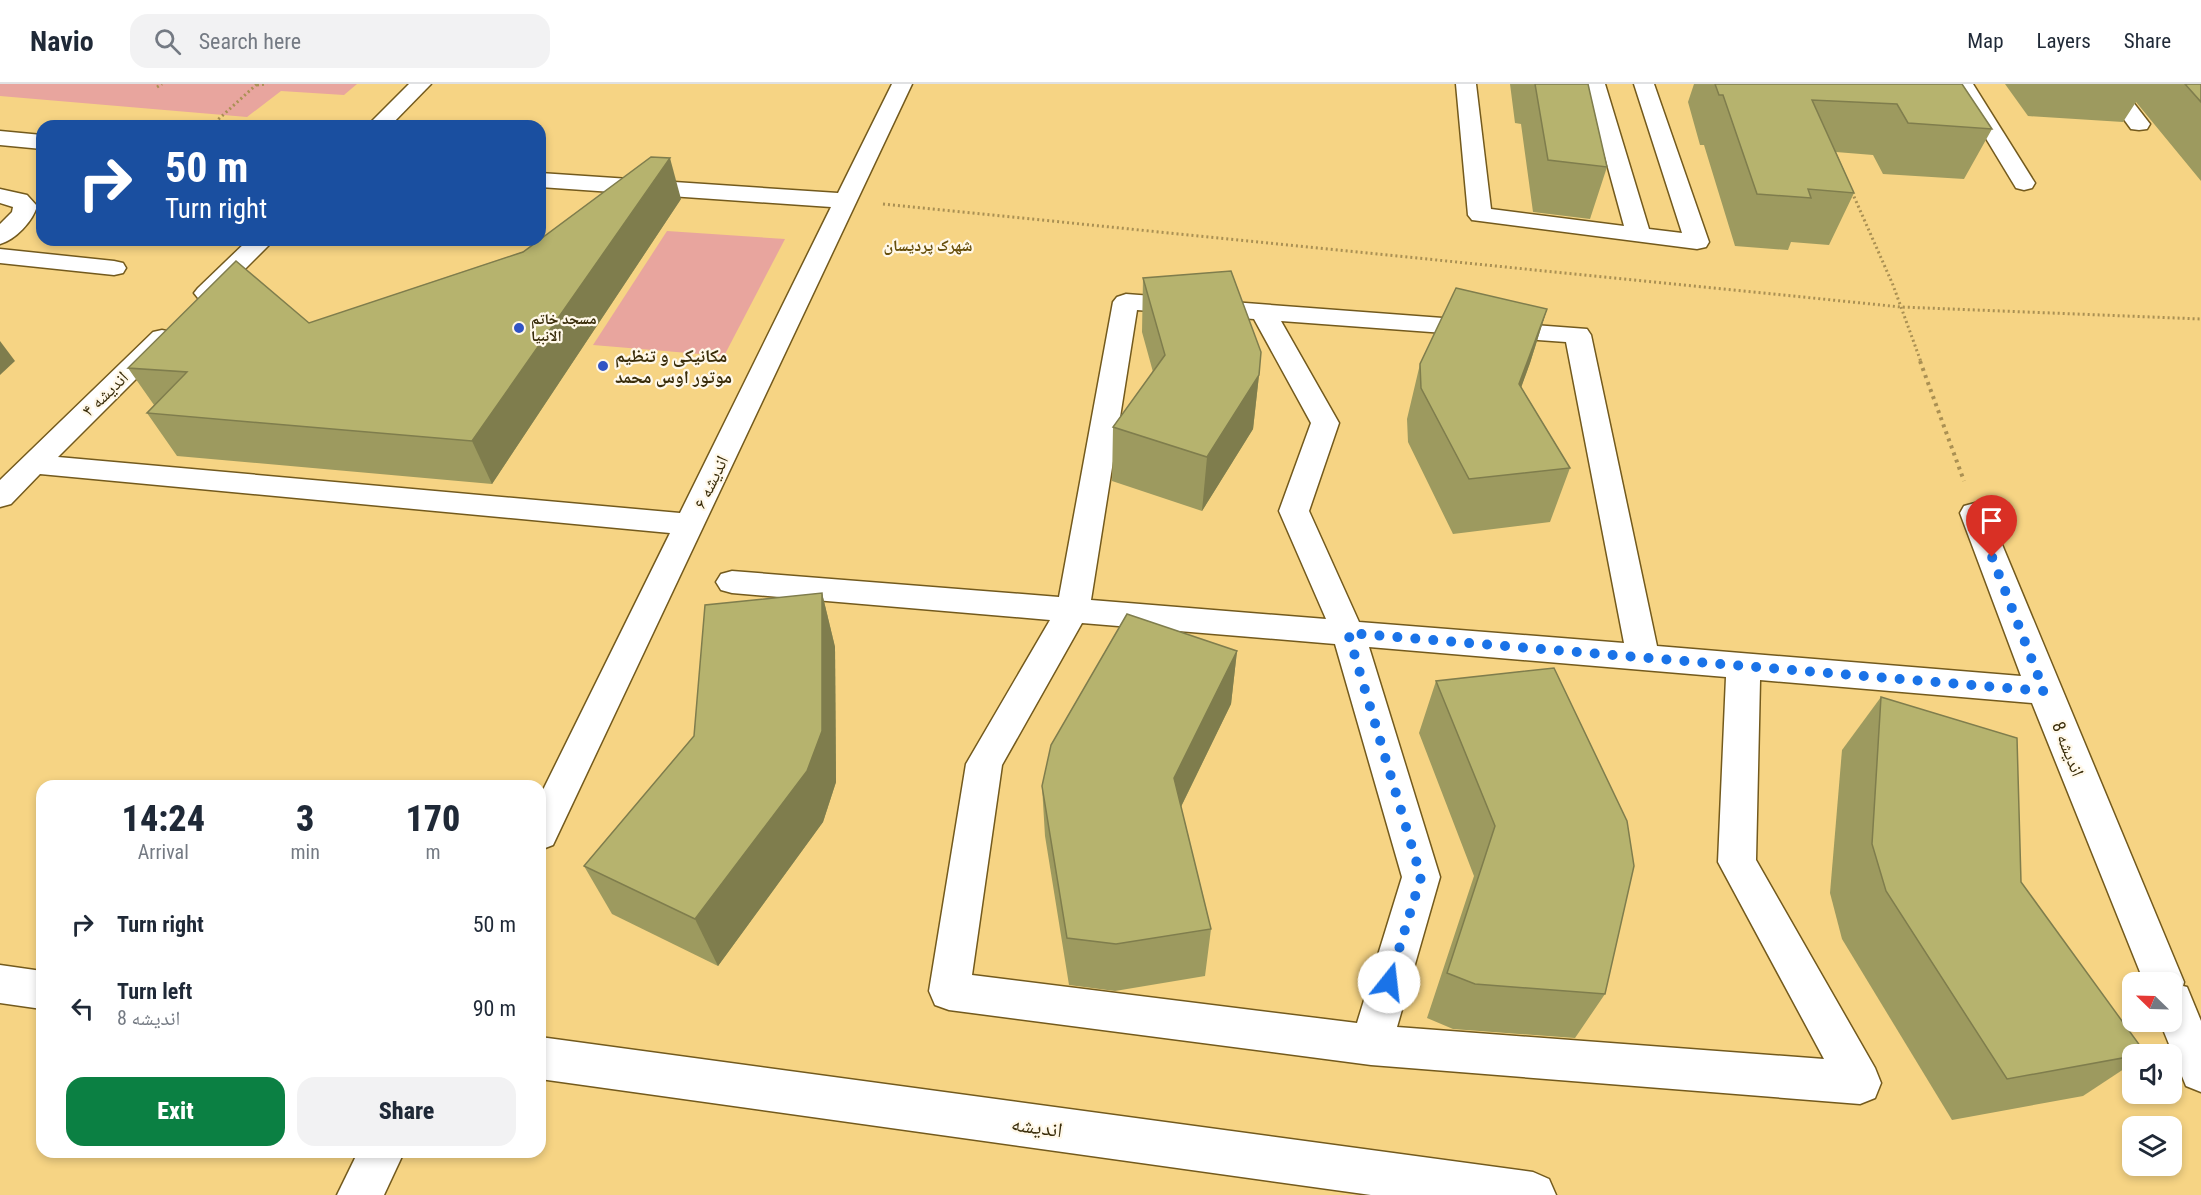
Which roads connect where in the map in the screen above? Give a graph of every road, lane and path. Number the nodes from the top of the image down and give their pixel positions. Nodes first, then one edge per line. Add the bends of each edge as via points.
1 (162, 84) edge
2 (257, 84) edge
3 (267, 84) edge
4 (421, 84) edge
5 (902, 84) edge
6 (1466, 84) edge
7 (1595, 84) edge
8 (1644, 84) edge
9 (1963, 84) edge
10 (2108, 84) edge
11 (157, 87) dead end
12 (218, 120) edge
13 (384, 120) edge
14 (2139, 124) dead end
15 (0, 138) edge
16 (36, 141) edge
17 (546, 180) edge
18 (2024, 183) dead end
19 (1852, 192) edge
20 (0, 196) edge
21 (847, 201) junction
22 (1640, 235) junction
23 (0, 237) edge
24 (256, 246) edge
25 (0, 256) edge
26 (114, 268) dead end
27 (1901, 307) junction
28 (1262, 311) junction
29 (2201, 319) edge
30 (33, 465) junction
31 (0, 496) edge
32 (1975, 513) joint
33 (690, 524) junction
34 (732, 582) dead end
35 (1073, 610) junction
36 (1348, 633) junction
37 (1643, 658) junction
38 (1743, 666) junction
39 (2044, 691) junction
40 (546, 822) edge
41 (2160, 972) edge
42 (0, 984) edge
43 (36, 989) edge
44 (2182, 1025) edge
45 (1371, 1045) junction
46 (546, 1059) edge
47 (2201, 1071) edge
48 (379, 1158) edge
49 (1447, 1189) edge
50 (360, 1195) edge
51 (1533, 1195) edge

1 - 11 path
2 - 3 path
2 - 12 path
4 - 13 street
5 - 21 street, اندیشه ۶
6 - 22 street via 1480,215
7 - 22 street
8 - 22 street via 1697,242
9 - 18 street
10 - 14 street
15 - 16 street
17 - 21 street
19 - 27 path
20 - 23 street via 19,200 25,206 23,214
21 - 27 path
21 - 33 street, اندیشه ۶
24 - 30 street, انديشه ۴
25 - 26 street
27 - 29 path
27 - 32 path
28 - 35 street via 1126,302
28 - 36 street via 1325,423 1293,511
28 - 37 street via 1578,335
30 - 31 street, انديشه ۴
30 - 33 street
32 - 39 street, اندیشه 8
33 - 40 street, اندیشه ۶
34 - 35 street
35 - 36 street
35 - 45 street via 984,764 949,991
36 - 37 street
36 - 45 street via 1421,877
37 - 38 street
38 - 39 street
38 - 45 street via 1737,862 1860,1083
39 - 41 street, اندیشه 8
42 - 43 street
44 - 47 street
46 - 49 street, انديشه
48 - 50 street
49 - 51 street, انديشه

